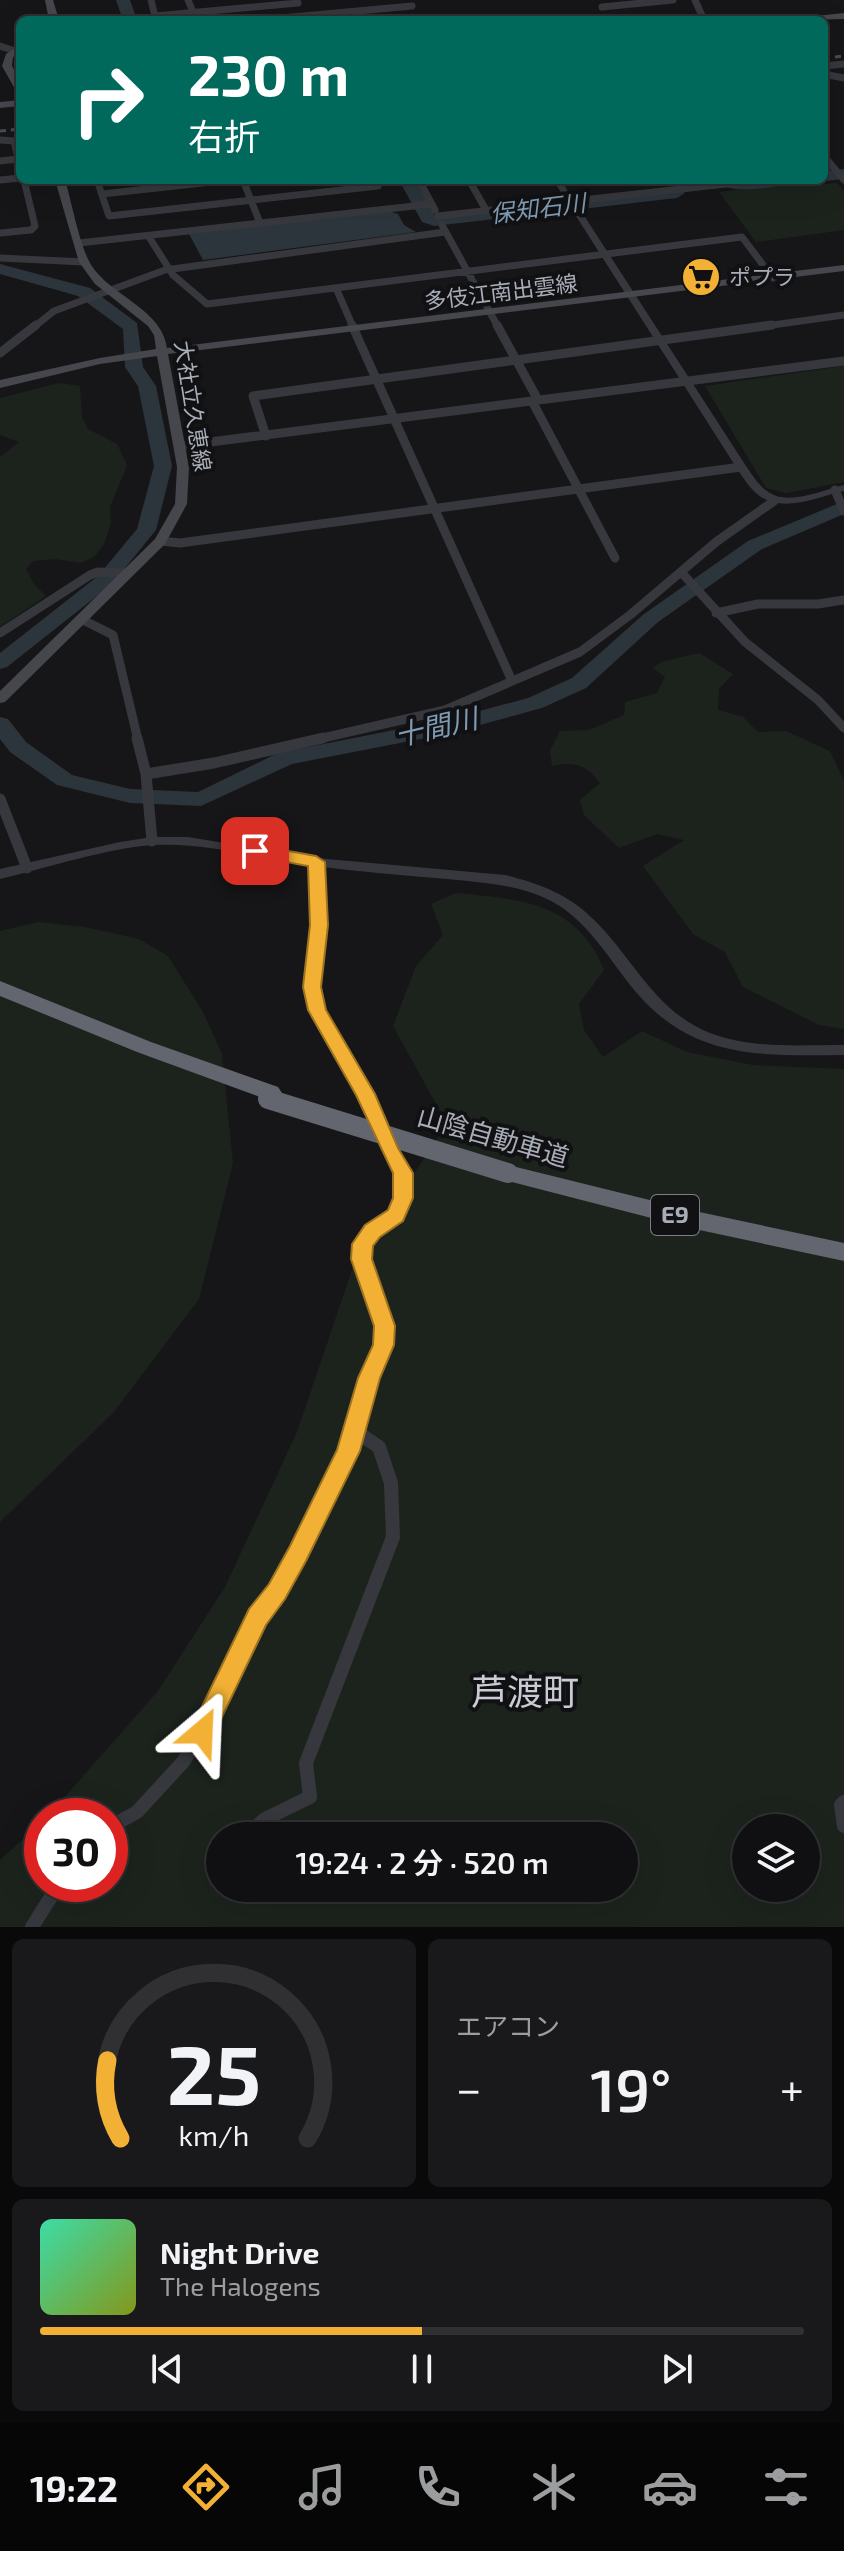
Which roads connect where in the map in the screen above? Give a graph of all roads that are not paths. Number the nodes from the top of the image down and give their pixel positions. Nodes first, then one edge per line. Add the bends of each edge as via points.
1 (151, 0) edge
2 (188, 0) edge
3 (673, 0) edge
4 (297, 1) edge
5 (410, 3) edge
6 (602, 4) edge
7 (196, 16) edge
8 (319, 16) edge
9 (16, 51) edge
10 (16, 82) edge
11 (0, 140) edge
12 (16, 149) edge
13 (841, 172) edge
14 (844, 180) edge
15 (23, 184) edge
16 (61, 184) edge
17 (98, 184) edge
18 (193, 184) edge
19 (245, 184) edge
20 (377, 184) edge
21 (421, 184) edge
22 (471, 184) edge
23 (560, 184) edge
24 (689, 184) edge
25 (102, 194) junction
26 (570, 200) junction
27 (251, 201) junction
28 (432, 204) junction
29 (486, 210) junction
30 (438, 216) junction
31 (260, 223) junction
32 (445, 232) junction
33 (0, 233) edge
34 (149, 237) junction
35 (79, 243) junction
36 (607, 254) junction
37 (0, 258) edge
38 (84, 262) junction
39 (844, 268) edge
40 (165, 270) junction
41 (469, 271) junction
42 (773, 278) junction
43 (336, 288) junction
44 (108, 290) junction
45 (632, 295) junction
46 (490, 313) junction
47 (844, 315) edge
48 (354, 330) junction
49 (662, 342) junction
50 (163, 352) junction
51 (0, 353) edge
52 (517, 361) junction
53 (844, 361) edge
54 (377, 379) junction
55 (687, 382) junction
56 (0, 384) edge
57 (535, 401) junction
58 (396, 419) junction
59 (266, 436) junction
60 (179, 446) junction
61 (741, 467) junction
62 (839, 489) edge
63 (578, 490) junction
64 (774, 501) junction
65 (842, 507) edge
66 (434, 509) junction
67 (160, 541) junction
68 (615, 558) dead end
69 (681, 572) junction
70 (126, 573) junction
71 (844, 600) edge
72 (716, 613) junction
73 (81, 619) junction
74 (0, 633) edge
75 (512, 681) junction
76 (1, 698) edge
77 (844, 728) edge
78 (146, 774) junction
79 (0, 799) edge
80 (152, 841) junction
81 (316, 862) junction
82 (27, 868) junction
83 (0, 874) edge
84 (0, 988) edge
85 (0, 995) edge
86 (95, 1032) junction
87 (844, 1050) edge
88 (510, 1169) junction
89 (844, 1243) edge
90 (844, 1252) edge
91 (354, 1430) junction
92 (844, 1802) edge
93 (128, 1817) edge
94 (262, 1822) edge
95 (844, 1826) edge
96 (48, 1902) edge
97 (32, 1927) edge

1 - 7 street via 155,16
2 - 7 street
3 - 6 street
4 - 7 street
5 - 8 street
9 - 10 main road via 7,66
11 - 12 street via 14,141
13 - 14 street
15 - 33 street via 35,226
16 - 35 main road, 大社立久恵線
17 - 25 street
18 - 25 street
19 - 27 street
20 - 27 street
21 - 28 street
22 - 29 street
23 - 26 street
24 - 26 street
25 - 27 street via 109,216
26 - 29 street
26 - 36 street
27 - 31 street
28 - 30 street
28 - 31 street
29 - 30 street
30 - 32 street
31 - 34 street
32 - 40 street
32 - 41 street
34 - 35 street
34 - 40 street
35 - 38 main road, 大社立久恵線
36 - 41 street
36 - 42 street via 742,237
36 - 45 street
37 - 38 street
38 - 44 main road, 大社立久恵線
39 - 42 main road, 多伎江南出雲線
40 - 43 street via 207,304
40 - 44 street
41 - 43 street
41 - 46 street
42 - 45 main road, 多伎江南出雲線
43 - 48 street
44 - 50 main road, 大社立久恵線 via 152,324
44 - 51 street via 54,311
45 - 46 main road, 多伎江南出雲線
45 - 49 street
46 - 48 main road, 多伎江南出雲線
46 - 52 street
47 - 49 street
48 - 50 main road, 多伎江南出雲線
48 - 54 street
49 - 52 street
49 - 55 street
50 - 56 main road, 多伎江南出雲線
50 - 60 main road, 大社立久恵線
52 - 54 street
52 - 57 street
53 - 55 street
54 - 58 street
54 - 59 street via 253,396
55 - 57 street
55 - 61 street
57 - 58 street
57 - 63 street
58 - 59 street
58 - 66 street
59 - 60 street
60 - 67 main road, 大社立久恵線 via 181,504
61 - 63 street
61 - 64 street
62 - 64 street
62 - 65 street
63 - 66 street
63 - 68 street
64 - 69 street
66 - 67 street via 180,543
66 - 75 street
67 - 70 main road, 大社立久恵線
69 - 72 street
69 - 75 street via 580,652
70 - 73 main road, 大社立久恵線
70 - 74 street via 90,575
71 - 72 street via 758,604
72 - 77 street via 770,665 813,694
73 - 76 main road, 大社立久恵線
73 - 78 street via 113,635
75 - 78 street via 445,710
78 - 80 street
79 - 82 street
80 - 81 street via 225,845
80 - 82 street
81 - 87 street via 529,885 570,906 642,993 682,1026 747,1048
81 - 91 street via 319,925 312,987 317,1010 378,1118 404,1184 396,1215 362,1244 361,1259 385,1326
82 - 83 street
84 - 86 highway, 山陰自動車道 / E9
85 - 86 highway, 山陰自動車道 / E9
86 - 88 highway, 山陰自動車道 / E9, bridge via 269,1096
88 - 89 highway, 山陰自動車道 / E9
88 - 90 highway, 山陰自動車道 / E9 via 690,1219
91 - 93 street via 298,1554 257,1617 202,1732 183,1762
91 - 94 street via 379,1447 391,1483 393,1537 306,1763 310,1797
92 - 95 street
96 - 97 street

